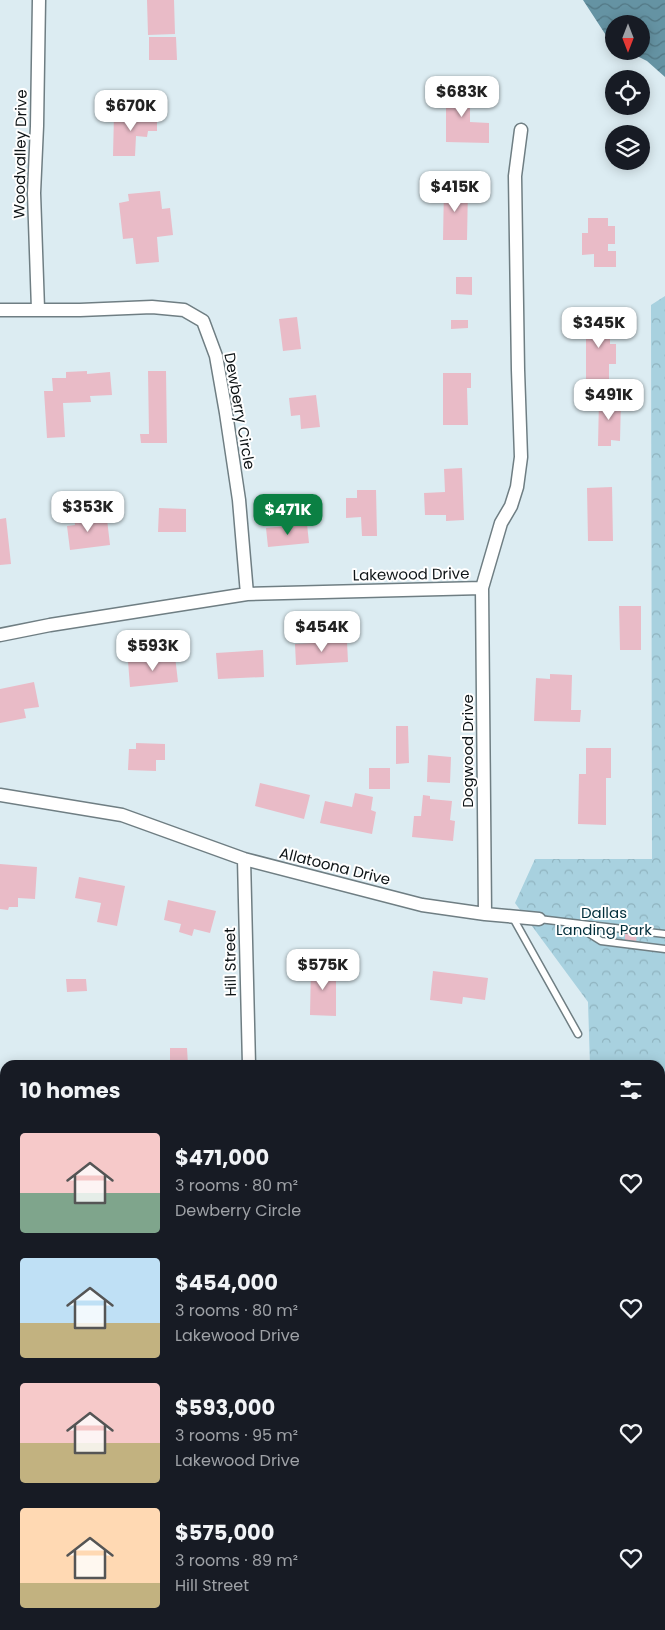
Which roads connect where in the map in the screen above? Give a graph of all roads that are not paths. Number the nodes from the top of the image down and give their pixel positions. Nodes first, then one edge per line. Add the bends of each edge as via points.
1 (40, 0) edge
2 (521, 130) dead end
3 (38, 309) junction
4 (0, 310) edge
5 (482, 588) junction
6 (247, 594) junction
7 (0, 635) edge
8 (0, 795) edge
9 (244, 859) junction
10 (485, 914) junction
11 (511, 915) junction
12 (539, 919) joint
13 (571, 922) junction
14 (665, 934) edge
15 (665, 949) edge
16 (578, 1034) dead end
17 (249, 1060) edge

1 - 3 street, Woodvalley Drive via 34,193
2 - 5 street, Lakewood Drive via 514,176 521,457 517,487 501,523
3 - 4 street, Dewberry Circle
3 - 6 street, Dewberry Circle via 152,307 184,310 203,322 216,356 226,413 239,500
5 - 6 street, Lakewood Drive
5 - 10 street, Dogwood Drive
6 - 7 street, Lakewood Drive
8 - 9 street, Allatoona Drive via 122,815
9 - 10 street, Allatoona Drive via 422,904
9 - 17 street, Hill Street
10 - 11 street, Allatoona Drive
11 - 12 street, Allatoona Drive
11 - 16 lane
12 - 13 lane, Allatoona Drive
13 - 14 lane
13 - 15 lane, Allatoona Drive via 601,941

